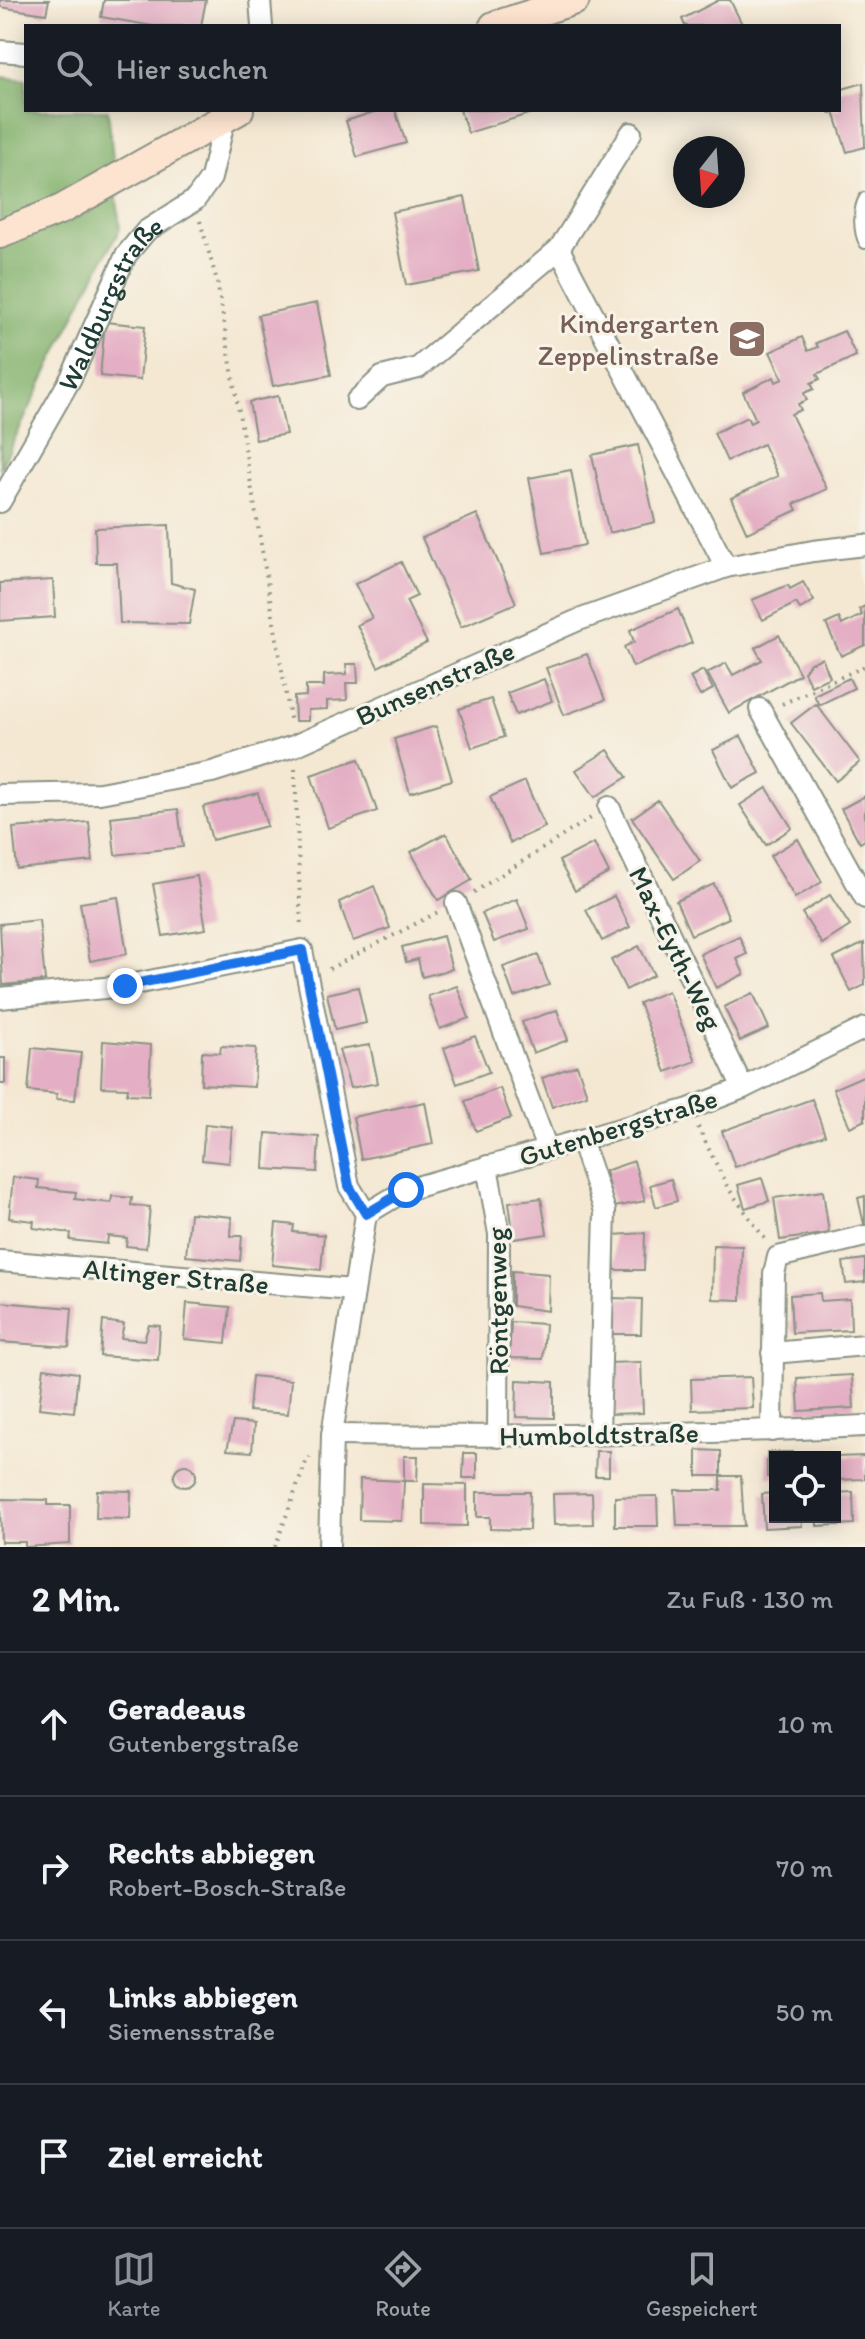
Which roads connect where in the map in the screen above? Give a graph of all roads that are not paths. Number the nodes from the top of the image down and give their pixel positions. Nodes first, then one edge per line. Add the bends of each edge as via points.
1 (260, 0) edge
2 (575, 0) edge
3 (262, 24) edge
4 (500, 24) edge
5 (0, 51) edge
6 (24, 53) edge
7 (227, 112) edge
8 (631, 133) dead end
9 (865, 198) edge
10 (0, 234) edge
11 (865, 243) edge
12 (559, 249) junction
13 (357, 400) dead end
14 (0, 502) edge
15 (865, 545) edge
16 (726, 567) junction
17 (761, 711) road end
18 (0, 795) edge
19 (609, 807) dead end
20 (865, 898) edge
21 (456, 903) dead end
22 (0, 998) edge
23 (865, 1028) edge
24 (743, 1088) junction
25 (581, 1140) junction
26 (547, 1149) junction
27 (487, 1166) junction
28 (366, 1214) junction
29 (865, 1236) edge
30 (0, 1261) edge
31 (353, 1290) junction
32 (865, 1345) edge
33 (772, 1353) junction
34 (865, 1426) edge
35 (772, 1431) junction
36 (599, 1434) junction
37 (332, 1435) junction
38 (498, 1437) junction
39 (329, 1547) edge

1 - 3 street
2 - 4 street
5 - 6 street
7 - 10 street via 62,209
7 - 14 street, Waldburgstraße via 211,178 195,200 146,231 126,255 71,378
8 - 12 street
9 - 11 lane
12 - 13 street via 418,368 382,377
12 - 16 street
15 - 16 street, Bunsenstraße
16 - 18 street, Bunsenstraße via 576,621 294,746 212,772 100,793
17 - 20 street
19 - 24 street, Max-Eyth-Weg
21 - 26 street
22 - 28 street via 125,986 302,950 349,1186
23 - 24 street, Gutenbergstraße
24 - 25 street, Gutenbergstraße
25 - 26 street, Gutenbergstraße
25 - 36 street via 605,1211
26 - 27 street, Gutenbergstraße
27 - 28 street, Gutenbergstraße via 406,1190
27 - 38 street, Röntgenweg via 499,1234
28 - 31 street
29 - 33 street via 778,1257
30 - 31 street, Altinger Straße
31 - 37 street
32 - 33 street
33 - 35 street
34 - 35 street, Humboldtstraße
35 - 36 street, Humboldtstraße
36 - 38 street, Humboldtstraße
37 - 38 street, Humboldtstraße
37 - 39 street

